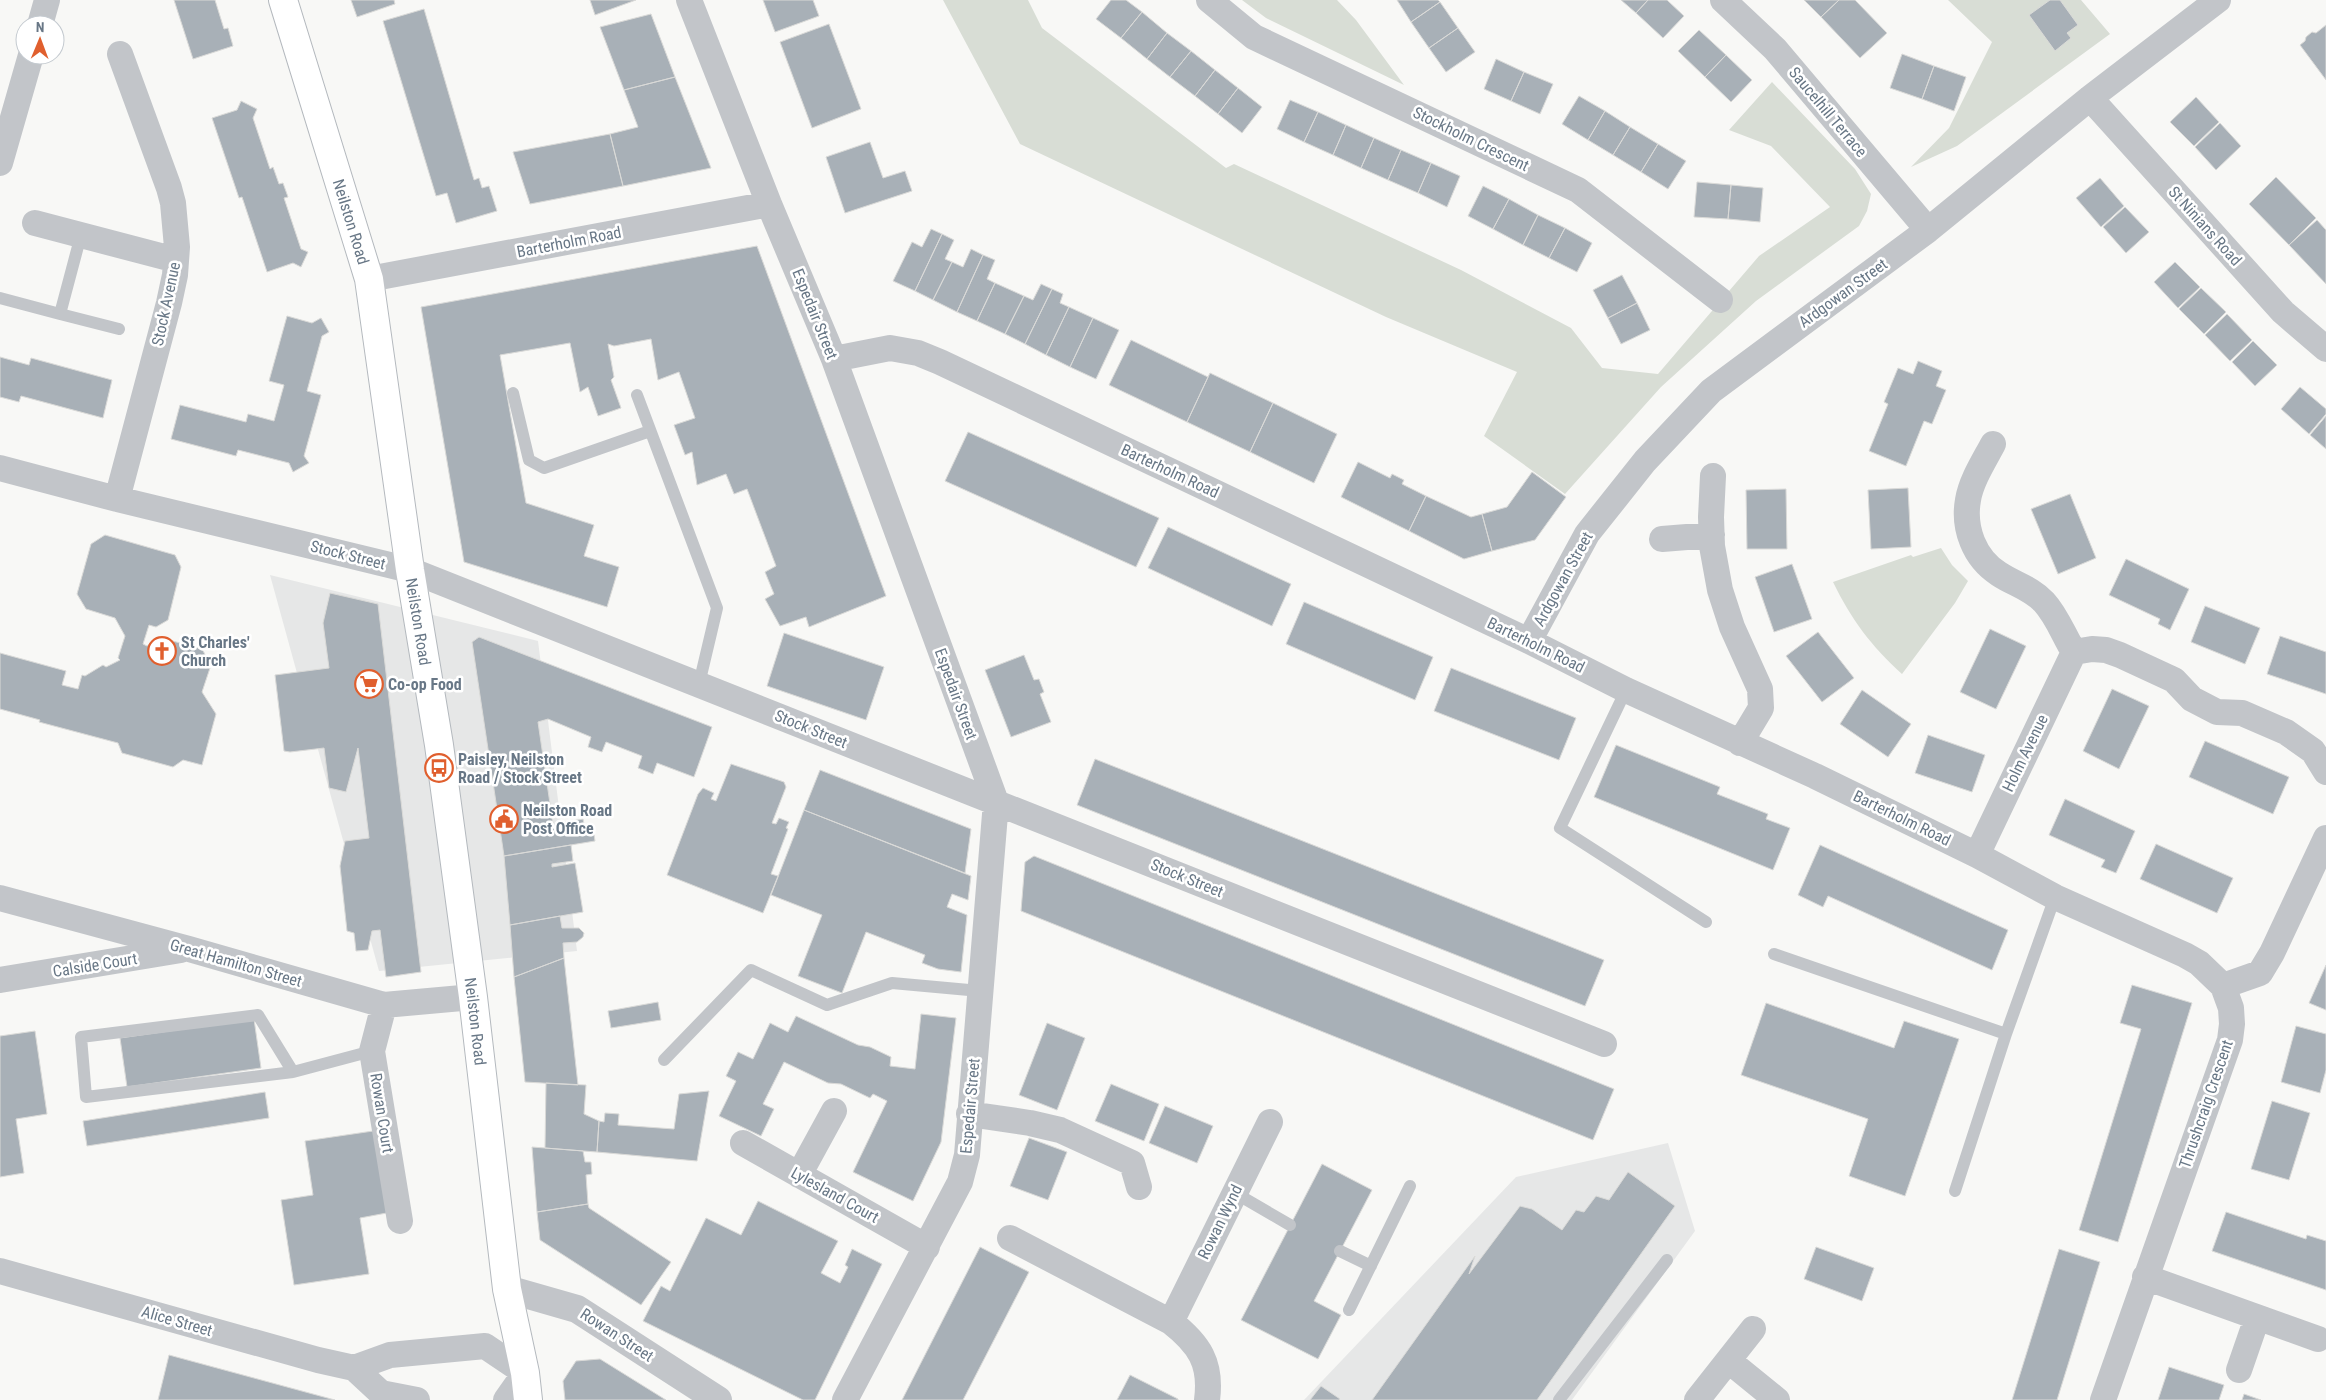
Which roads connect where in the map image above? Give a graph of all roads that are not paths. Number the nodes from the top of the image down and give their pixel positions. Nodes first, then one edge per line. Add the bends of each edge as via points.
1 (47, 0) edge
2 (283, 0) edge
3 (689, 0) edge
4 (1210, 0) edge
5 (1722, 0) edge
6 (2218, 0) edge
7 (43, 15) edge
8 (120, 54) dead end
9 (28, 65) edge
10 (2090, 98) junction
11 (0, 164) edge
12 (770, 204) junction
13 (35, 223) dead end
14 (1928, 230) junction
15 (81, 235) junction
16 (176, 260) junction
17 (369, 279) junction
18 (0, 298) edge
19 (1720, 300) dead end
20 (60, 314) junction
21 (119, 329) dead end
22 (2326, 350) edge
23 (834, 359) junction
24 (514, 393) dead end
25 (636, 395) dead end
26 (650, 431) junction
27 (1993, 444) dead end
28 (0, 468) edge
29 (1713, 476) dead end
30 (117, 499) junction
31 (1712, 535) junction
32 (1662, 539) dead end
33 (410, 570) junction
34 (1529, 640) junction
35 (2074, 652) junction
36 (699, 684) junction
37 (1626, 690) junction
38 (1740, 743) junction
39 (2326, 772) edge
40 (996, 802) junction
41 (2326, 838) edge
42 (1977, 856) junction
43 (2055, 897) junction
44 (0, 898) edge
45 (1706, 922) dead end
46 (189, 949) junction
47 (1774, 954) dead end
48 (0, 980) edge
49 (2223, 986) junction
50 (980, 991) junction
51 (473, 997) junction
52 (384, 1005) junction
53 (2006, 1034) junction
54 (1604, 1044) dead end
55 (372, 1050) junction
56 (664, 1060) dead end
57 (293, 1072) junction
58 (834, 1111) dead end
59 (969, 1114) junction
60 (1270, 1122) dead end
61 (743, 1143) dead end
62 (799, 1175) junction
63 (1410, 1186) dead end
64 (1139, 1187) dead end
65 (1955, 1191) dead end
66 (1235, 1193) junction
67 (400, 1221) dead end
68 (1290, 1225) dead end
69 (1010, 1238) dead end
70 (927, 1247) junction
71 (1340, 1251) dead end
72 (1667, 1260) dead end
73 (1371, 1266) junction
74 (0, 1271) edge
75 (2145, 1277) junction
76 (507, 1289) junction
77 (1349, 1310) dead end
78 (2257, 1318) junction
79 (1170, 1322) junction
80 (1753, 1329) dead end
81 (2318, 1339) dead end
82 (1729, 1361) junction
83 (354, 1368) junction
84 (2239, 1370) dead end
85 (525, 1373) junction
86 (417, 1400) edge
87 (506, 1400) edge
88 (528, 1400) edge
89 (718, 1400) edge
90 (845, 1400) edge
91 (1207, 1400) edge
92 (1559, 1400) edge
93 (1697, 1400) edge
94 (1777, 1400) edge
95 (2103, 1400) edge

1 - 7 street
2 - 17 main road, Neilston Road
3 - 12 street, Espedair Street
4 - 19 street, Stockholm Crescent via 1254,37 1578,190
5 - 14 street, Saucelhill Terrace via 1775,49
6 - 10 street, Ardgowan Street
8 - 16 street, Stock Avenue via 169,188 175,219
9 - 11 street
10 - 14 street, Ardgowan Street
10 - 22 street, St Ninians Road via 2283,312
12 - 17 street, Barterholm Road
12 - 23 street, Espedair Street
13 - 15 street
14 - 34 street, Ardgowan Street via 1737,370 1693,408 1645,461 1587,534
15 - 16 street
15 - 20 lane
16 - 30 street, Stock Avenue via 169,302
17 - 33 main road, Neilston Road
18 - 20 lane
20 - 21 lane
23 - 34 street, Barterholm Road via 890,348 940,362
23 - 40 street, Espedair Street
24 - 26 lane via 529,460 544,468
25 - 26 lane
26 - 36 lane via 717,608
27 - 35 street via 1968,499 1966,520 1971,542 1982,560 1998,574 2044,602
28 - 30 street, Stock Street
29 - 31 street
30 - 33 street, Stock Street
31 - 32 street
31 - 38 street via 1720,590 1732,627 1760,689 1761,708
33 - 36 street, Stock Street
33 - 51 main road, Neilston Road via 439,745
34 - 37 street, Barterholm Road
35 - 39 street via 2092,649 2120,655 2174,680 2192,699 2217,712 2242,713 2286,732 2313,751
35 - 42 street, Holm Avenue
36 - 40 street, Stock Street
37 - 38 street, Barterholm Road
37 - 45 lane via 1560,828
38 - 42 street, Barterholm Road
40 - 50 street, Espedair Street
40 - 54 street, Stock Street
41 - 49 street via 2260,973
42 - 43 street, Barterholm Road
43 - 49 street, Barterholm Road via 2185,955 2199,963
43 - 53 lane
44 - 46 street, Great Hamilton Street
46 - 48 street, Calside Court
46 - 52 street, Great Hamilton Street
47 - 53 lane
49 - 75 street, Thrushcraig Crescent via 2231,1008 2230,1040
50 - 56 lane via 892,983 827,1005 751,970
50 - 59 street, Espedair Street
51 - 52 street, Great Hamilton Street
51 - 76 main road, Neilston Road
52 - 55 street, Rowan Court
53 - 65 lane
55 - 57 lane
55 - 67 street, Rowan Court
57 - 57 lane via 86,1097 81,1037 258,1015
58 - 62 street
59 - 64 street via 1060,1130 1132,1163
59 - 70 street, Espedair Street via 967,1155 960,1182
60 - 66 street, Rowan Wynd
61 - 62 street, Lylesland Court
62 - 70 street, Lylesland Court
63 - 73 lane
66 - 68 lane
66 - 79 street, Rowan Wynd
69 - 79 street
70 - 90 street, Espedair Street
71 - 73 lane
72 - 92 lane
73 - 77 lane
74 - 83 street, Alice Street
75 - 78 street
75 - 95 street, Thrushcraig Crescent
76 - 85 main road, Neilston Road
76 - 89 street, Rowan Street via 577,1309
78 - 81 street
78 - 84 street
79 - 91 street via 1189,1336 1204,1358 1210,1381
80 - 82 street
82 - 93 street
82 - 94 street
83 - 85 street via 390,1355 485,1346
83 - 86 street via 381,1393
85 - 87 street
85 - 88 main road, Neilston Road

